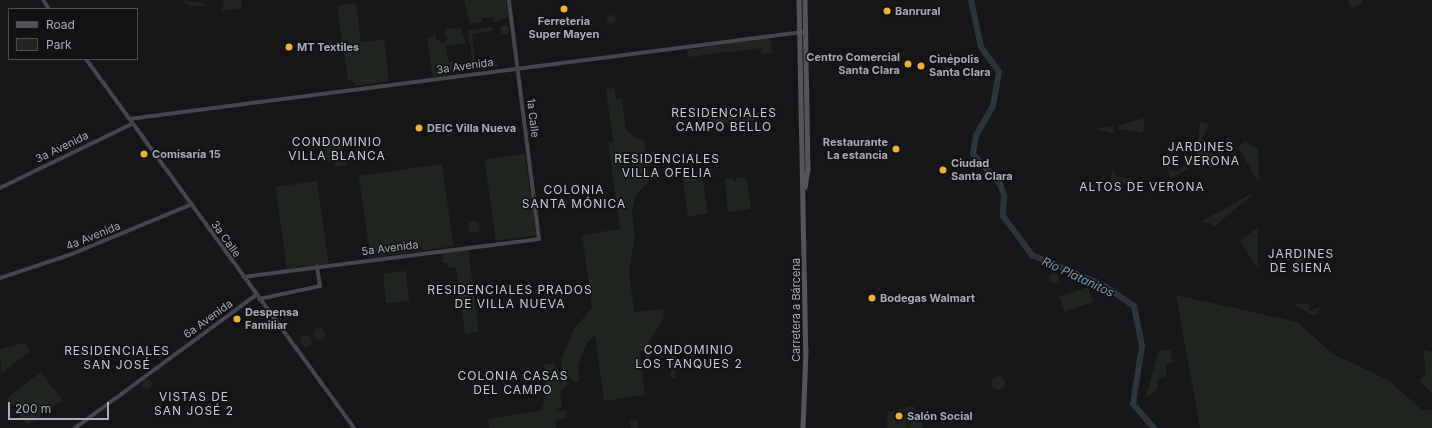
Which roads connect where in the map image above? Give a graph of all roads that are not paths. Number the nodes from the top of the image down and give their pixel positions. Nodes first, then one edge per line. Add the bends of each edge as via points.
1 (509, 0) edge
2 (799, 0) edge
3 (805, 0) edge
4 (801, 32) junction
5 (87, 60) edge
6 (517, 68) junction
7 (129, 119) junction
8 (132, 124) junction
9 (802, 162) junction
10 (808, 169) junction
11 (802, 173) junction
12 (0, 188) edge
13 (804, 193) junction
14 (190, 205) junction
15 (539, 239) joint
16 (317, 266) junction
17 (243, 277) junction
18 (0, 278) edge
19 (257, 297) junction
20 (75, 428) edge
21 (354, 428) edge
22 (803, 428) edge

1 - 6 street, 1a Calle
2 - 4 main road, Carretera a Bárcena
3 - 4 main road, Carretera a Bárcena
4 - 6 street, 3a Avenida
4 - 9 main road, Carretera a Bárcena
4 - 10 main road, Carretera a Bárcena
5 - 7 street, 3a Calle
6 - 7 street, 3a Avenida
6 - 15 street, 1a Calle
7 - 8 street, 3a Calle
8 - 12 street, 3a Avenida
8 - 14 street, 3a Calle
9 - 10 main road
9 - 11 main road, Carretera a Bárcena
10 - 11 main road
10 - 13 main road, Carretera a Bárcena
11 - 13 main road, Carretera a Bárcena
13 - 22 main road, Carretera a Bárcena via 806,350
14 - 17 street, 3a Calle
14 - 18 street, 4a Avenida via 72,254
15 - 16 street, 5a Avenida
16 - 17 street, 5a Avenida
16 - 19 street, 6a Avenida via 321,285
17 - 19 street, 3a Calle
19 - 20 street, 6a Avenida
19 - 21 street, 3a Calle

